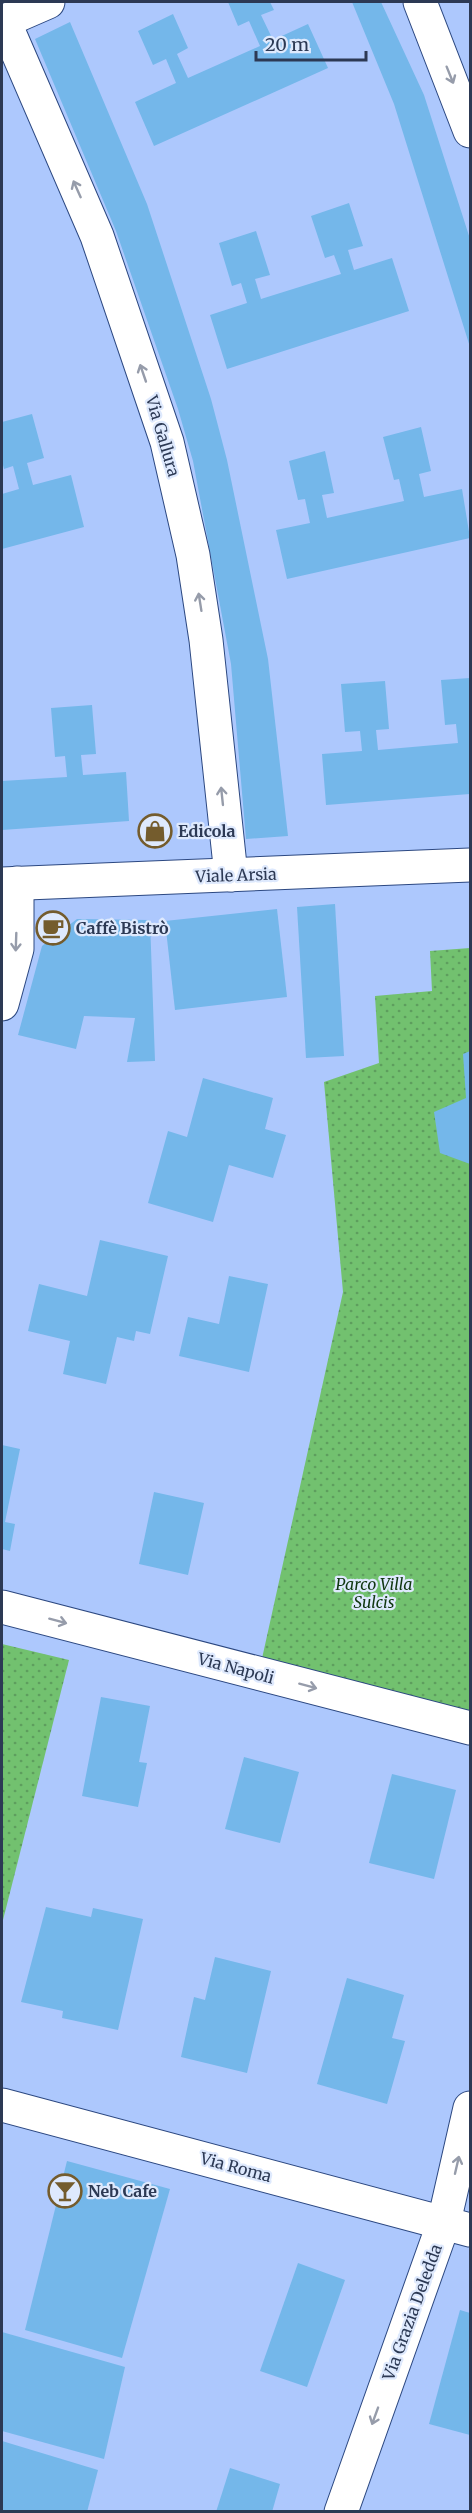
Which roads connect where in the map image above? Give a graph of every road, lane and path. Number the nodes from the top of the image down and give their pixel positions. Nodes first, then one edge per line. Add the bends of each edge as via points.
1 (48, 2) edge
2 (420, 2) edge
3 (2, 21) edge
4 (471, 131) edge
5 (471, 865) edge
6 (231, 875) junction
7 (9, 884) edge
8 (2, 1004) edge
9 (2, 1607) edge
10 (471, 1728) edge
11 (2, 2104) edge
12 (471, 2108) edge
13 (457, 2226) edge
14 (341, 2511) edge

1 - 3 street
2 -> 4 street
6 -> 3 street, Via Gallura via 193,555 167,441 97,236
5 - 6 street, Viale Arsia
6 - 7 street, Viale Arsia
7 -> 8 street via 17,950
9 -> 10 street, Via Napoli
11 - 13 street, Via Roma
13 -> 12 street, Via Grazia Deledda
13 -> 14 street, Via Grazia Deledda

